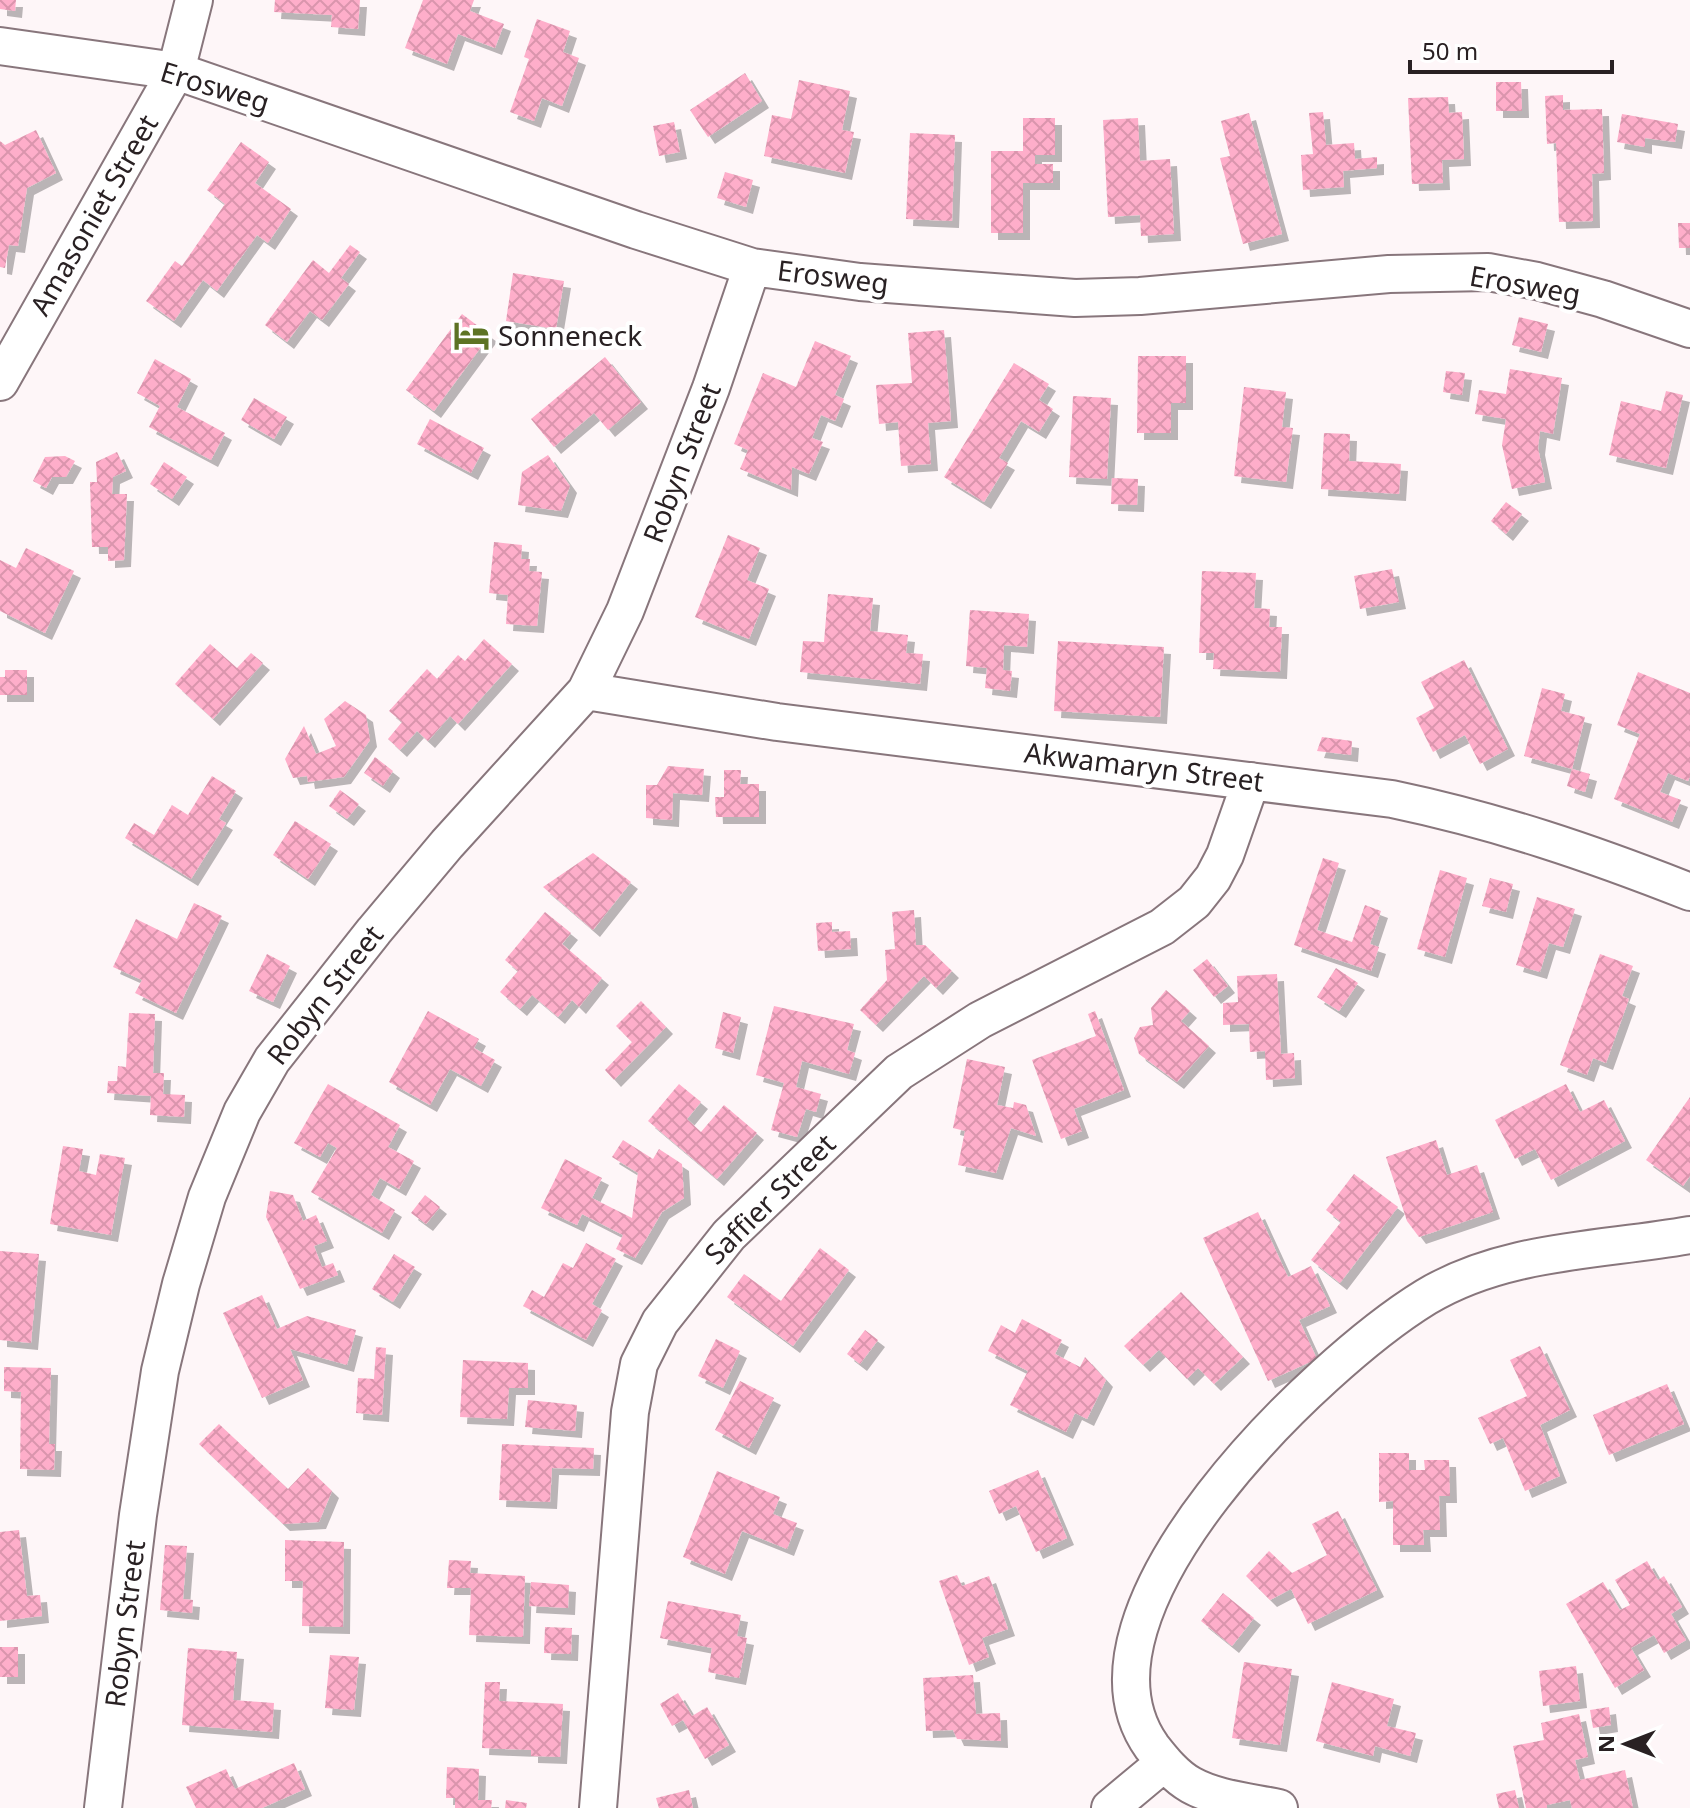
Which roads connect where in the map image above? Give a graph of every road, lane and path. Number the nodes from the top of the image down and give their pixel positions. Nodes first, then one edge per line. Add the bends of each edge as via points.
1 (194, 0) edge
2 (0, 46) edge
3 (176, 71) junction
4 (752, 267) junction
5 (1690, 329) edge
6 (0, 382) edge
7 (586, 691) junction
8 (1251, 781) junction
9 (1690, 892) edge
10 (1690, 1235) edge
11 (1164, 1763) junction
12 (103, 1808) edge
13 (598, 1808) edge
14 (1110, 1808) edge
15 (1279, 1808) edge

1 - 3 street, Amasoniet Street
2 - 3 street, Erosweg
3 - 4 street, Erosweg
3 - 6 street, Amasoniet Street
4 - 5 street, Erosweg via 860,282 1075,298 1389,274 1488,272 1537,281
4 - 7 street, Robyn Street via 625,611
7 - 8 street, Akwamaryn Street via 777,722
7 - 12 street, Robyn Street via 374,931 272,1060 242,1112 207,1197 160,1371
8 - 9 street, Akwamaryn Street via 1392,799 1461,814 1581,850
8 - 13 street, Saffier Street via 1225,855 1194,902 1162,927 980,1020 899,1072 729,1235 660,1322 639,1364 630,1412
10 - 11 street via 1559,1253 1469,1276 1398,1317 1282,1417 1203,1505 1156,1586 1138,1634 1130,1668 1131,1699 1141,1731
11 - 14 street
11 - 15 street via 1192,1786

